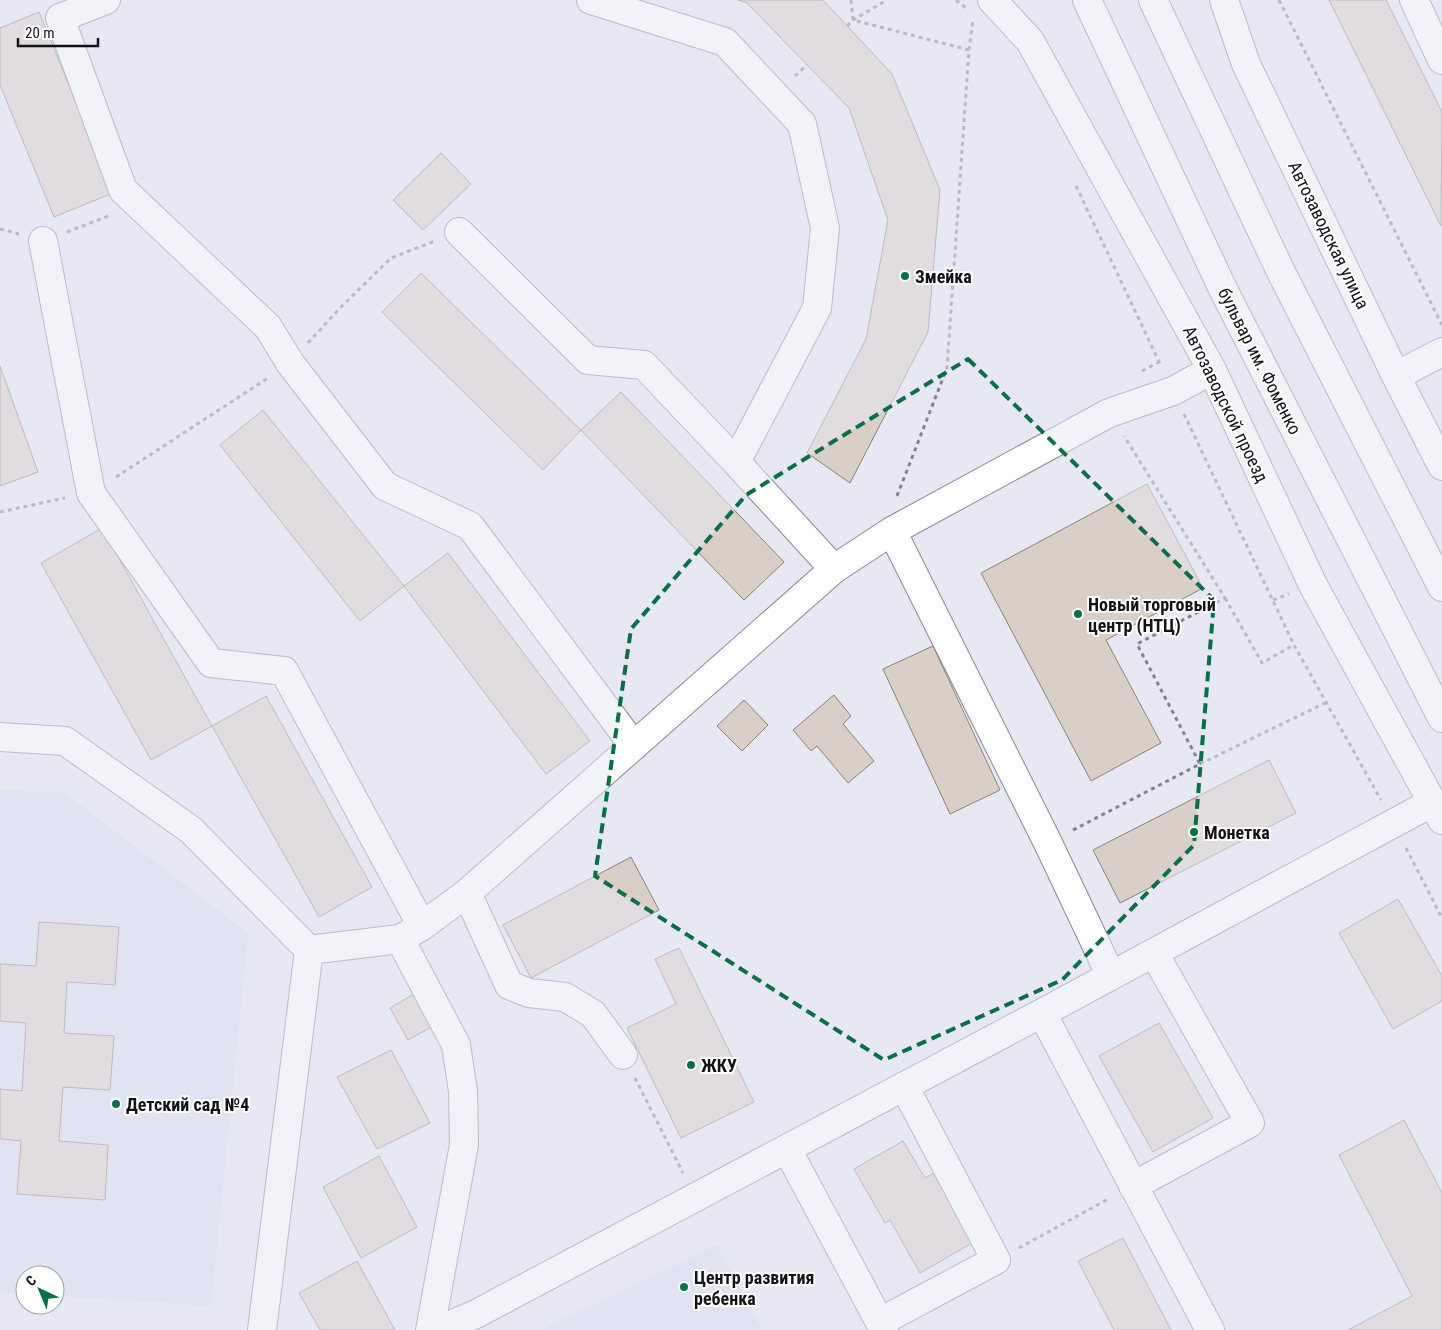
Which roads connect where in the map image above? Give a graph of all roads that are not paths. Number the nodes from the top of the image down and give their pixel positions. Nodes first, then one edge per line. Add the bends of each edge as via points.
1 (106, 0) edge
2 (591, 0) edge
3 (1086, 0) edge
4 (1153, 0) edge
5 (1224, 0) edge
6 (1414, 0) edge
7 (980, 11) edge
8 (1442, 60) edge
9 (464, 237) road end
10 (43, 240) road end
11 (1442, 352) edge
12 (1212, 370) junction
13 (1396, 376) junction
14 (736, 462) junction
15 (1442, 466) edge
16 (892, 531) junction
17 (834, 569) junction
18 (1442, 587) edge
19 (1442, 718) edge
20 (0, 737) edge
21 (634, 746) junction
22 (1437, 811) edge
23 (467, 893) junction
24 (411, 932) junction
25 (309, 950) junction
26 (1154, 954) junction
27 (1111, 976) junction
28 (1042, 1013) junction
29 (624, 1055) road end
30 (904, 1086) junction
31 (787, 1149) junction
32 (1133, 1186) junction
33 (882, 1326) edge
34 (262, 1330) edge
35 (430, 1330) edge
36 (439, 1330) edge
37 (1210, 1330) edge

1 - 21 street via 60,18 123,190 268,327 290,363 385,486 470,526
2 - 14 street via 725,42 802,124 825,228 817,308
3 - 19 street, бульвар им. Фоменко via 1223,288
4 - 18 street via 1280,272
5 - 13 street, Автозаводская улица via 1246,64
6 - 8 street
7 - 12 street, Автозаводской проезд via 1030,40
9 - 14 street via 588,360 644,365
10 - 24 street via 91,493 212,663 284,671
11 - 13 street
12 - 16 street via 1172,391 1109,413
12 - 22 street, Автозаводской проезд via 1313,585
13 - 15 street, Автозаводская улица
14 - 17 street
16 - 17 street
16 - 27 street
17 - 21 street
20 - 25 street via 65,741 191,830
21 - 23 street
22 - 26 street via 1393,823
23 - 24 street
23 - 29 street via 509,985 529,993 565,997 593,1014
24 - 25 street
24 - 35 street via 456,1045 464,1091 464,1146
25 - 34 street
26 - 27 street
26 - 32 street via 1250,1123
27 - 28 street
28 - 30 street
28 - 32 street
30 - 31 street
30 - 33 street via 996,1260
31 - 33 street
31 - 36 street via 476,1314
32 - 37 street

